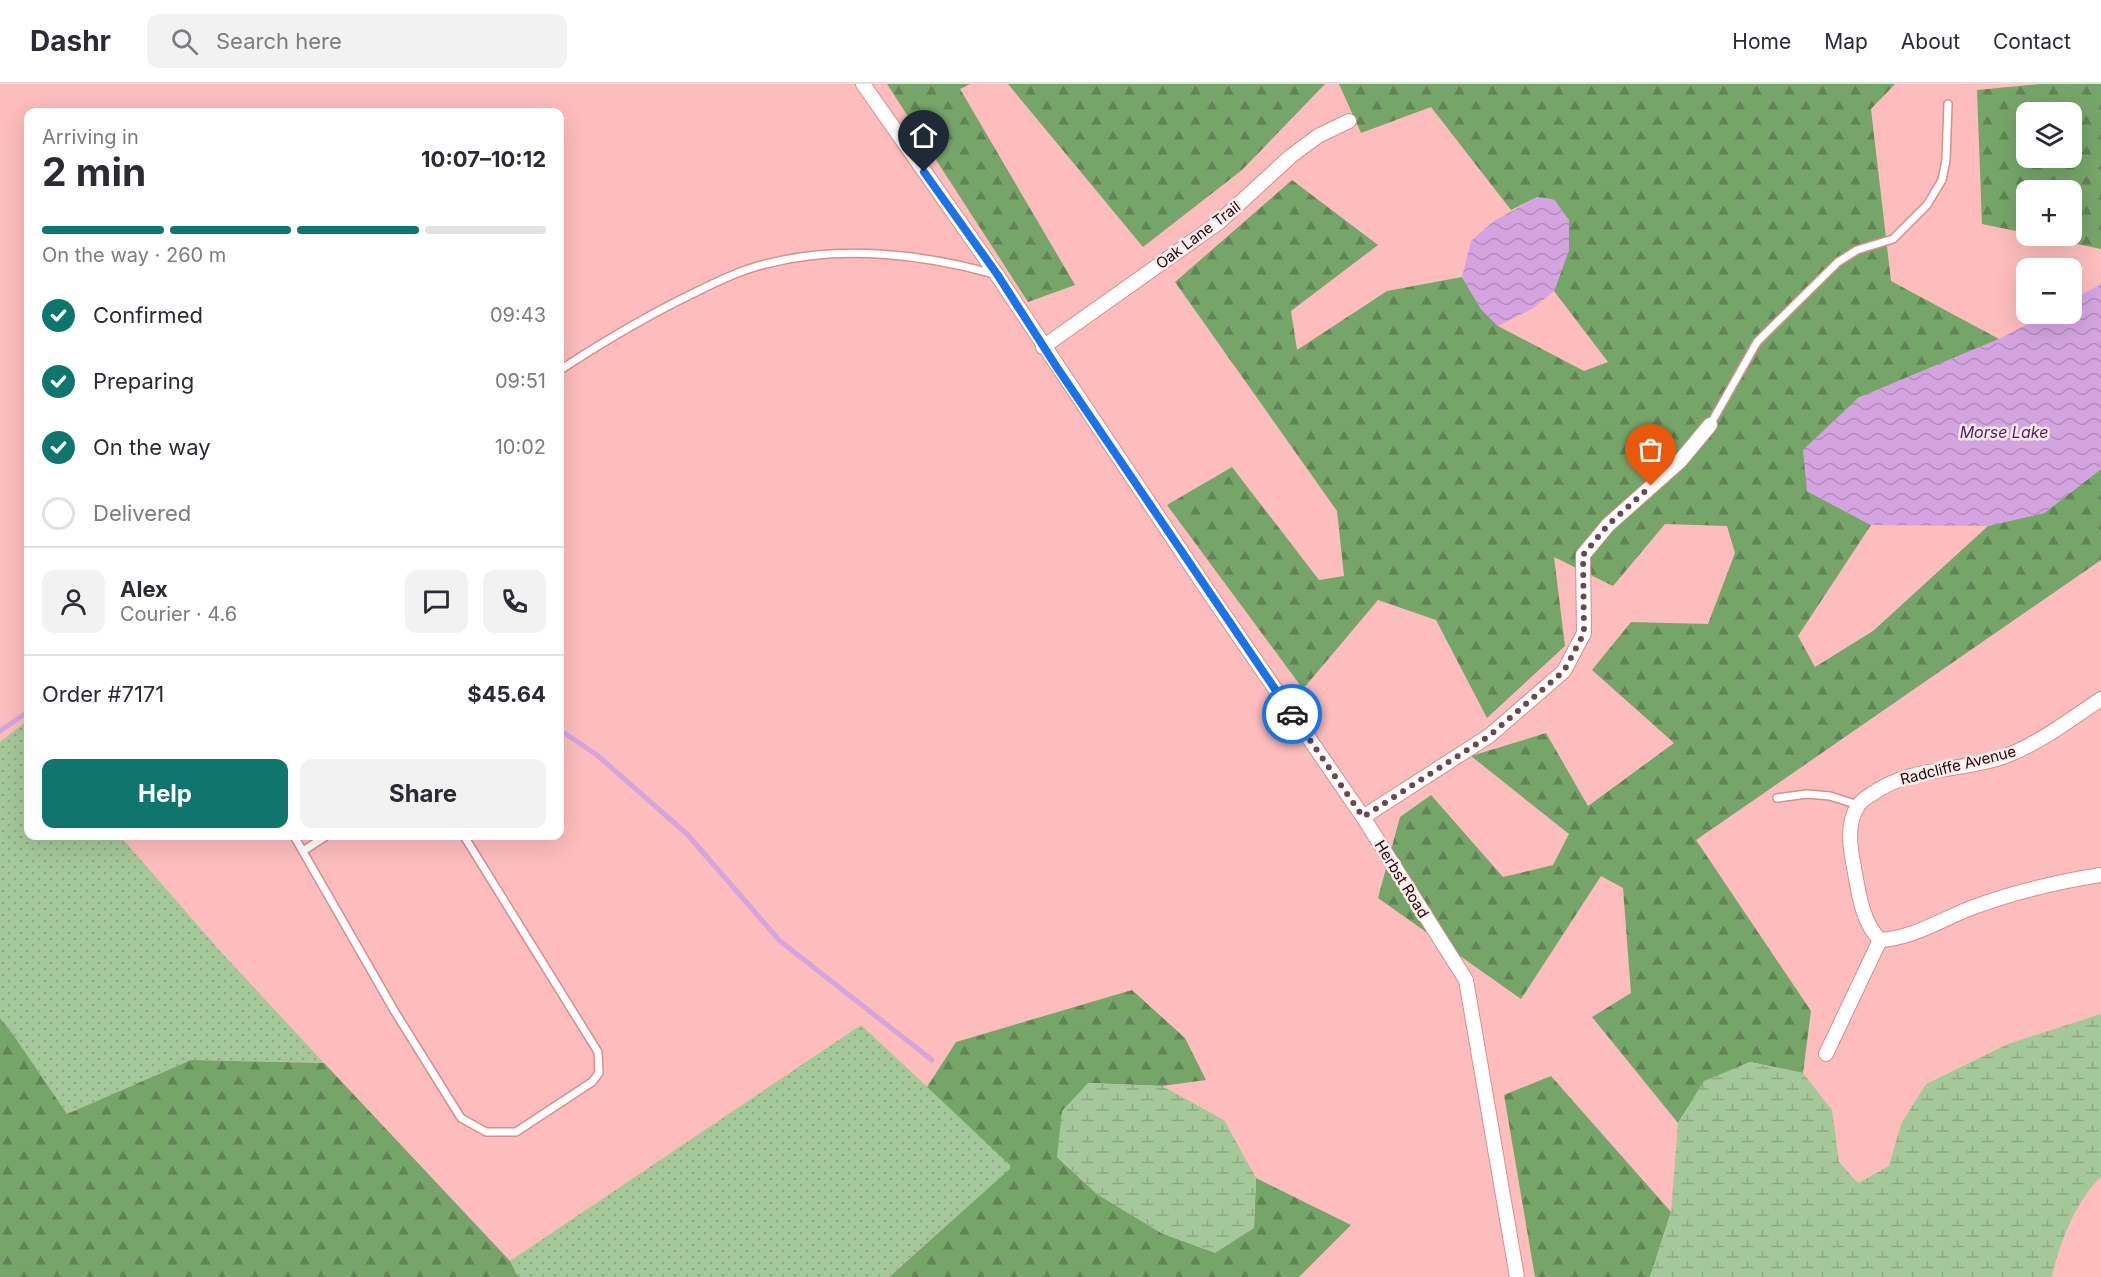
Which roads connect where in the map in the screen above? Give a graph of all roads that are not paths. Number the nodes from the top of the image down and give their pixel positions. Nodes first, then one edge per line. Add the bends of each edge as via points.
1 (863, 84) edge
2 (1948, 104) dead end
3 (1349, 121) dead end
4 (997, 274) junction
5 (1043, 347) junction
6 (564, 368) edge
7 (1710, 425) joint
8 (2101, 699) edge
9 (1778, 798) dead end
10 (1858, 805) junction
11 (1363, 817) junction
12 (296, 840) edge
13 (320, 840) edge
14 (466, 840) edge
15 (303, 851) junction
16 (2101, 875) edge
17 (1880, 940) junction
18 (1826, 1054) dead end
19 (1517, 1277) edge

1 - 4 street, Herbst Road
2 - 7 lane via 1942,180 1927,205 1893,239 1857,250 1838,262 1757,342
3 - 5 street, Oak Lane Trail via 1318,136 1218,223
4 - 5 street, Herbst Road
4 - 6 lane via 956,263 849,252 768,263 720,280 659,310
5 - 11 street, Herbst Road
7 - 11 street via 1680,461 1608,525 1583,555 1584,633 1564,671 1489,736
8 - 10 street, Radcliffe Avenue via 2023,749 2000,758 1904,777 1882,786
9 - 10 lane via 1830,796
10 - 17 street via 1850,846 1860,899 1872,932
11 - 19 street, Herbst Road via 1466,980
12 - 15 lane
13 - 15 lane
14 - 15 lane via 598,1052 599,1073 592,1082 516,1132 486,1131 461,1118
16 - 17 street via 2011,894 1898,939
17 - 18 street

